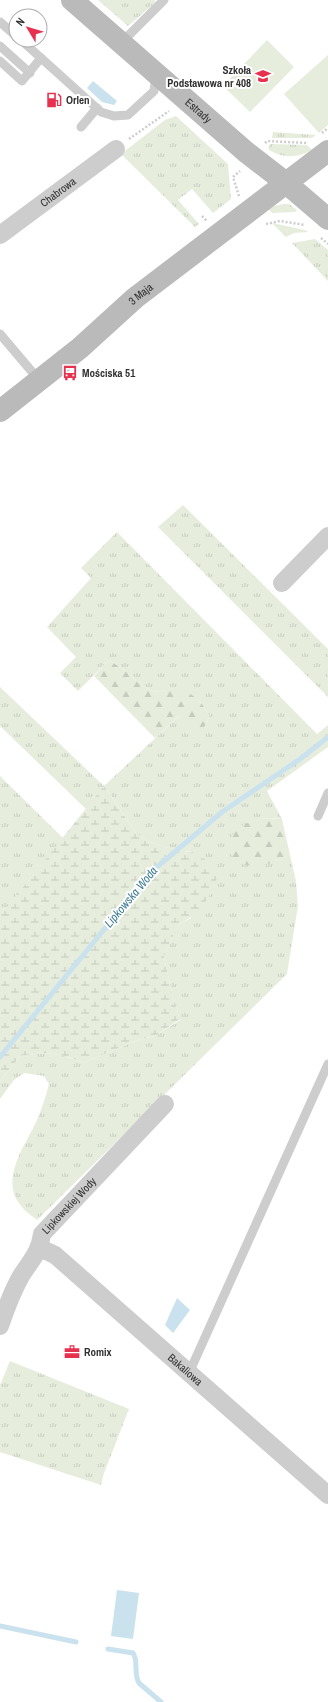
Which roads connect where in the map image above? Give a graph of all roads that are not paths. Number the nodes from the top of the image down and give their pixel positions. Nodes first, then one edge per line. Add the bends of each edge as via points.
1 (72, 0) edge
2 (164, 0) edge
3 (0, 22) edge
4 (8, 29) edge
5 (122, 42) junction
6 (0, 46) edge
7 (30, 48) edge
8 (41, 58) junction
9 (0, 61) edge
10 (156, 72) junction
11 (30, 73) junction
12 (97, 108) junction
13 (80, 127) dead end
14 (319, 147) edge
15 (116, 149) road end
16 (286, 183) junction
17 (328, 219) edge
18 (0, 235) edge
19 (0, 334) edge
20 (39, 380) junction
21 (0, 411) edge
22 (328, 536) edge
23 (282, 583) dead end
24 (328, 793) edge
25 (318, 816) dead end
26 (328, 1064) edge
27 (165, 1104) dead end
28 (40, 1248) junction
29 (0, 1326) edge
30 (189, 1373) junction
31 (328, 1495) edge

1 - 5 main road, Estrady
2 - 5 lane
3 - 4 lane
5 - 10 main road, Estrady
6 - 11 lane
7 - 8 lane
8 - 11 lane
8 - 12 lane
9 - 11 lane via 22,81
10 - 12 lane via 154,91 128,115 114,116
10 - 16 main road, Estrady via 246,152
12 - 13 lane
14 - 16 main road, 3 Maja
15 - 18 street, Chabrowa
16 - 17 main road, Estrady
16 - 20 main road, 3 Maja via 135,298 80,348
19 - 20 lane
20 - 21 main road, 3 Maja
22 - 23 street
24 - 25 lane
26 - 30 lane
27 - 28 street, Lipkowskiej Wody via 42,1234
28 - 29 street, Lipkowskiej Wody via 21,1276
28 - 30 street, Bakaliowa via 55,1255
30 - 31 street, Bakaliowa

